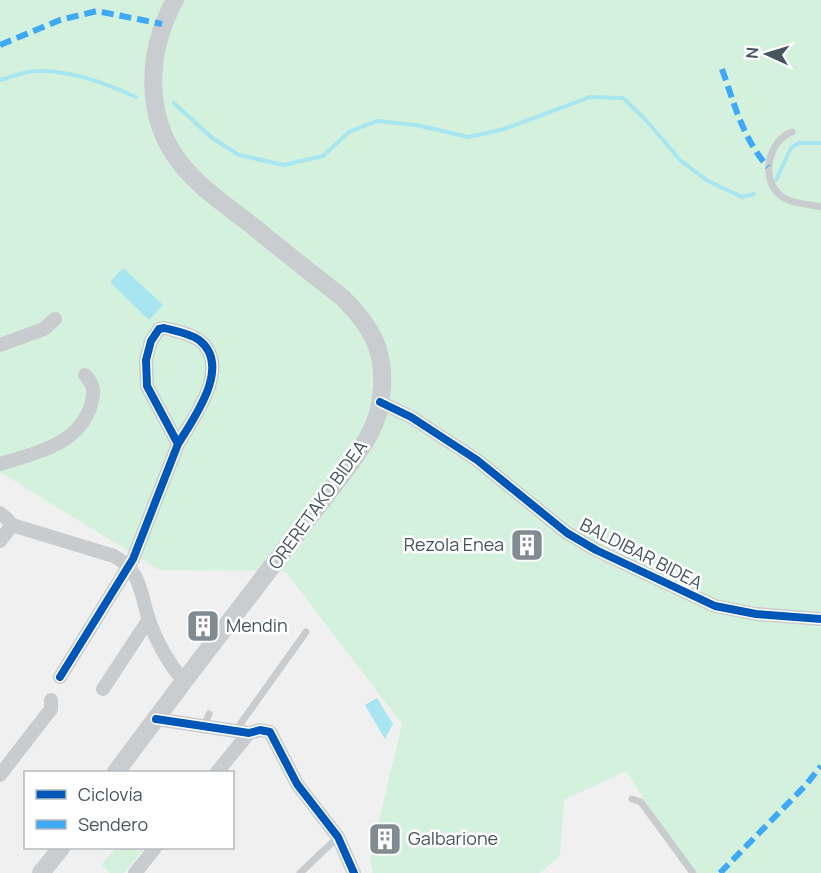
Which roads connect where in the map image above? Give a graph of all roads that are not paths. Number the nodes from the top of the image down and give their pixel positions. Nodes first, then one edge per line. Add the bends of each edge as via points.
1 (174, 0) edge
2 (792, 132) dead end
3 (821, 207) edge
4 (55, 319) dead end
5 (0, 345) edge
6 (85, 375) dead end
7 (380, 402) junction
8 (178, 444) junction
9 (0, 464) edge
10 (0, 513) edge
11 (12, 525) junction
12 (0, 540) edge
13 (128, 567) junction
14 (149, 619) junction
15 (821, 619) edge
16 (306, 632) dead end
17 (60, 677) dead end
18 (184, 681) junction
19 (103, 689) dead end
20 (51, 700) dead end
21 (156, 719) junction
22 (242, 732) junction
23 (117, 771) edge
24 (218, 771) edge
25 (0, 775) edge
26 (632, 800) dead end
27 (338, 837) junction
28 (60, 849) edge
29 (154, 849) edge
30 (42, 873) edge
31 (135, 873) edge
32 (300, 873) edge
33 (354, 873) edge
34 (693, 873) edge

1 - 7 main road, ORERETAKO BIDEA via 162,24 154,57 154,109 165,137 180,163 204,188 358,313 376,342 380,357
2 - 3 lane via 781,136 773,151 768,167 770,179 783,197
4 - 5 street via 44,330
6 - 9 street via 94,391 90,407 75,432 49,448
7 - 15 street, BALDIBAR BIDEA via 411,417 477,460 558,527 596,550 716,606 756,614
7 - 18 main road, ORERETAKO BIDEA via 370,434 351,463
8 - 8 street via 207,397 211,360 209,351 198,339 164,328 151,341 146,360 147,386
8 - 13 street
10 - 11 street
11 - 12 street
11 - 13 street via 114,556
13 - 14 street via 138,580
13 - 17 street
14 - 18 street via 161,649
14 - 19 street
16 - 22 lane
18 - 21 main road, ORERETAKO BIDEA
20 - 25 street via 51,709
21 - 22 street via 206,720
21 - 23 main road, ORERETAKO BIDEA
22 - 24 street
22 - 27 street via 260,730 277,738 297,784 316,799
26 - 34 lane via 641,802
27 - 32 lane
27 - 33 street
28 - 30 main road
29 - 31 street

